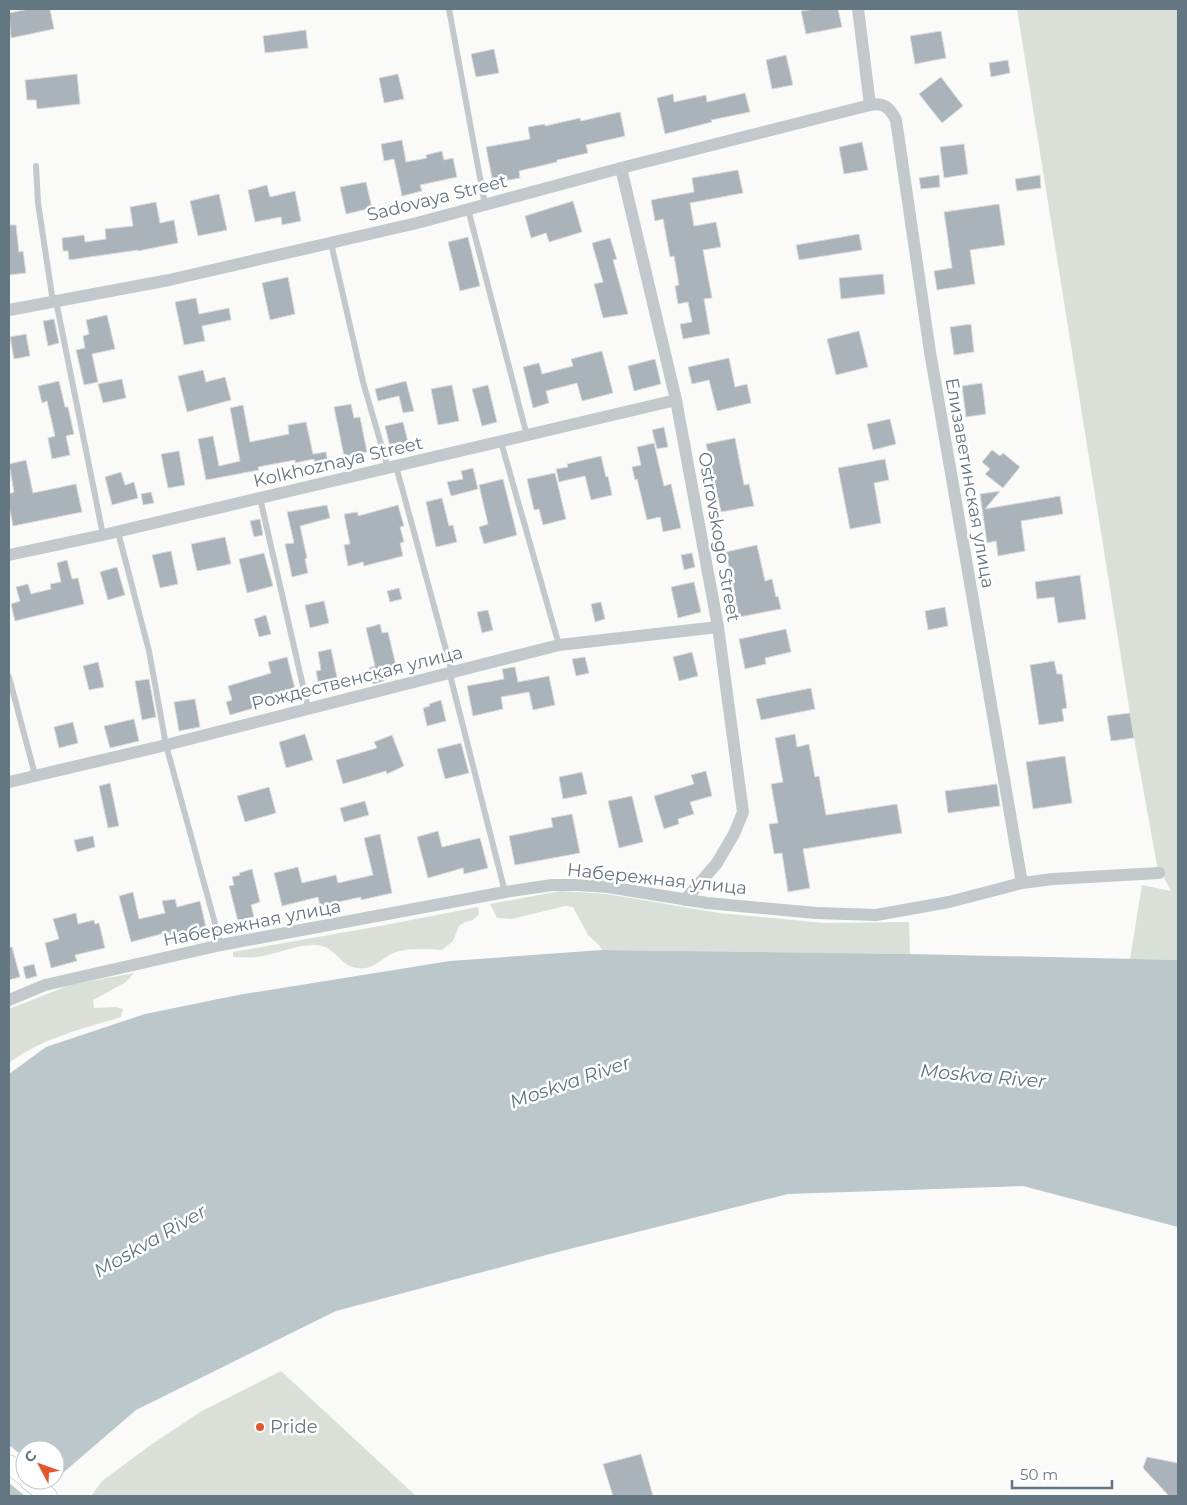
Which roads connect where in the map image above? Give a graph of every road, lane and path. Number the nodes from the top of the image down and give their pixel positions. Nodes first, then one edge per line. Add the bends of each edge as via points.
1 (449, 9) edge
2 (858, 9) edge
3 (870, 105) junction
4 (36, 166) dead end
5 (621, 168) junction
6 (485, 204) junction
7 (468, 209) junction
8 (331, 243) junction
9 (55, 302) junction
10 (9, 310) edge
11 (676, 400) junction
12 (527, 436) junction
13 (501, 442) junction
14 (392, 467) junction
15 (260, 498) junction
16 (118, 532) junction
17 (103, 535) junction
18 (9, 555) edge
19 (718, 627) junction
20 (559, 645) junction
21 (452, 672) junction
22 (9, 677) edge
23 (308, 708) junction
24 (166, 745) junction
25 (35, 775) junction
26 (9, 782) edge
27 (1159, 873) dead end
28 (1022, 883) junction
29 (505, 892) junction
30 (685, 900) junction
31 (221, 945) junction
32 (9, 1000) edge

1 - 6 lane
2 - 3 street
3 - 5 street, Sadovaya Street
3 - 28 street, Елизаветинская улица via 886,106 896,120 930,352
4 - 9 lane via 38,203
5 - 6 street, Sadovaya Street
5 - 11 street, Ostrovskogo Street
6 - 7 street, Sadovaya Street
7 - 8 street, Sadovaya Street
7 - 12 lane
8 - 9 street, Sadovaya Street
8 - 14 lane via 363,382
9 - 10 street, Sadovaya Street
9 - 17 lane
11 - 12 street, Kolkhoznaya Street
11 - 19 street, Ostrovskogo Street
12 - 13 street, Kolkhoznaya Street
13 - 14 street, Kolkhoznaya Street
13 - 20 lane
14 - 15 street, Kolkhoznaya Street
14 - 21 lane
15 - 16 street, Kolkhoznaya Street
15 - 23 lane
16 - 17 street, Kolkhoznaya Street
16 - 24 lane via 149,651
17 - 18 street, Kolkhoznaya Street
19 - 20 street, Рождественская улица
19 - 30 street, Ostrovskogo Street via 743,812 717,863
20 - 21 street, Рождественская улица
21 - 23 street, Рождественская улица
21 - 29 lane via 451,679
22 - 25 lane
23 - 24 street, Рождественская улица
24 - 25 street, Рождественская улица
24 - 31 lane
25 - 26 street, Рождественская улица
27 - 28 street, Набережная улица
28 - 30 street, Набережная улица via 949,902 876,915 816,913
29 - 30 street, Набережная улица via 577,885
29 - 31 street, Набережная улица
31 - 32 street, Набережная улица via 45,985

